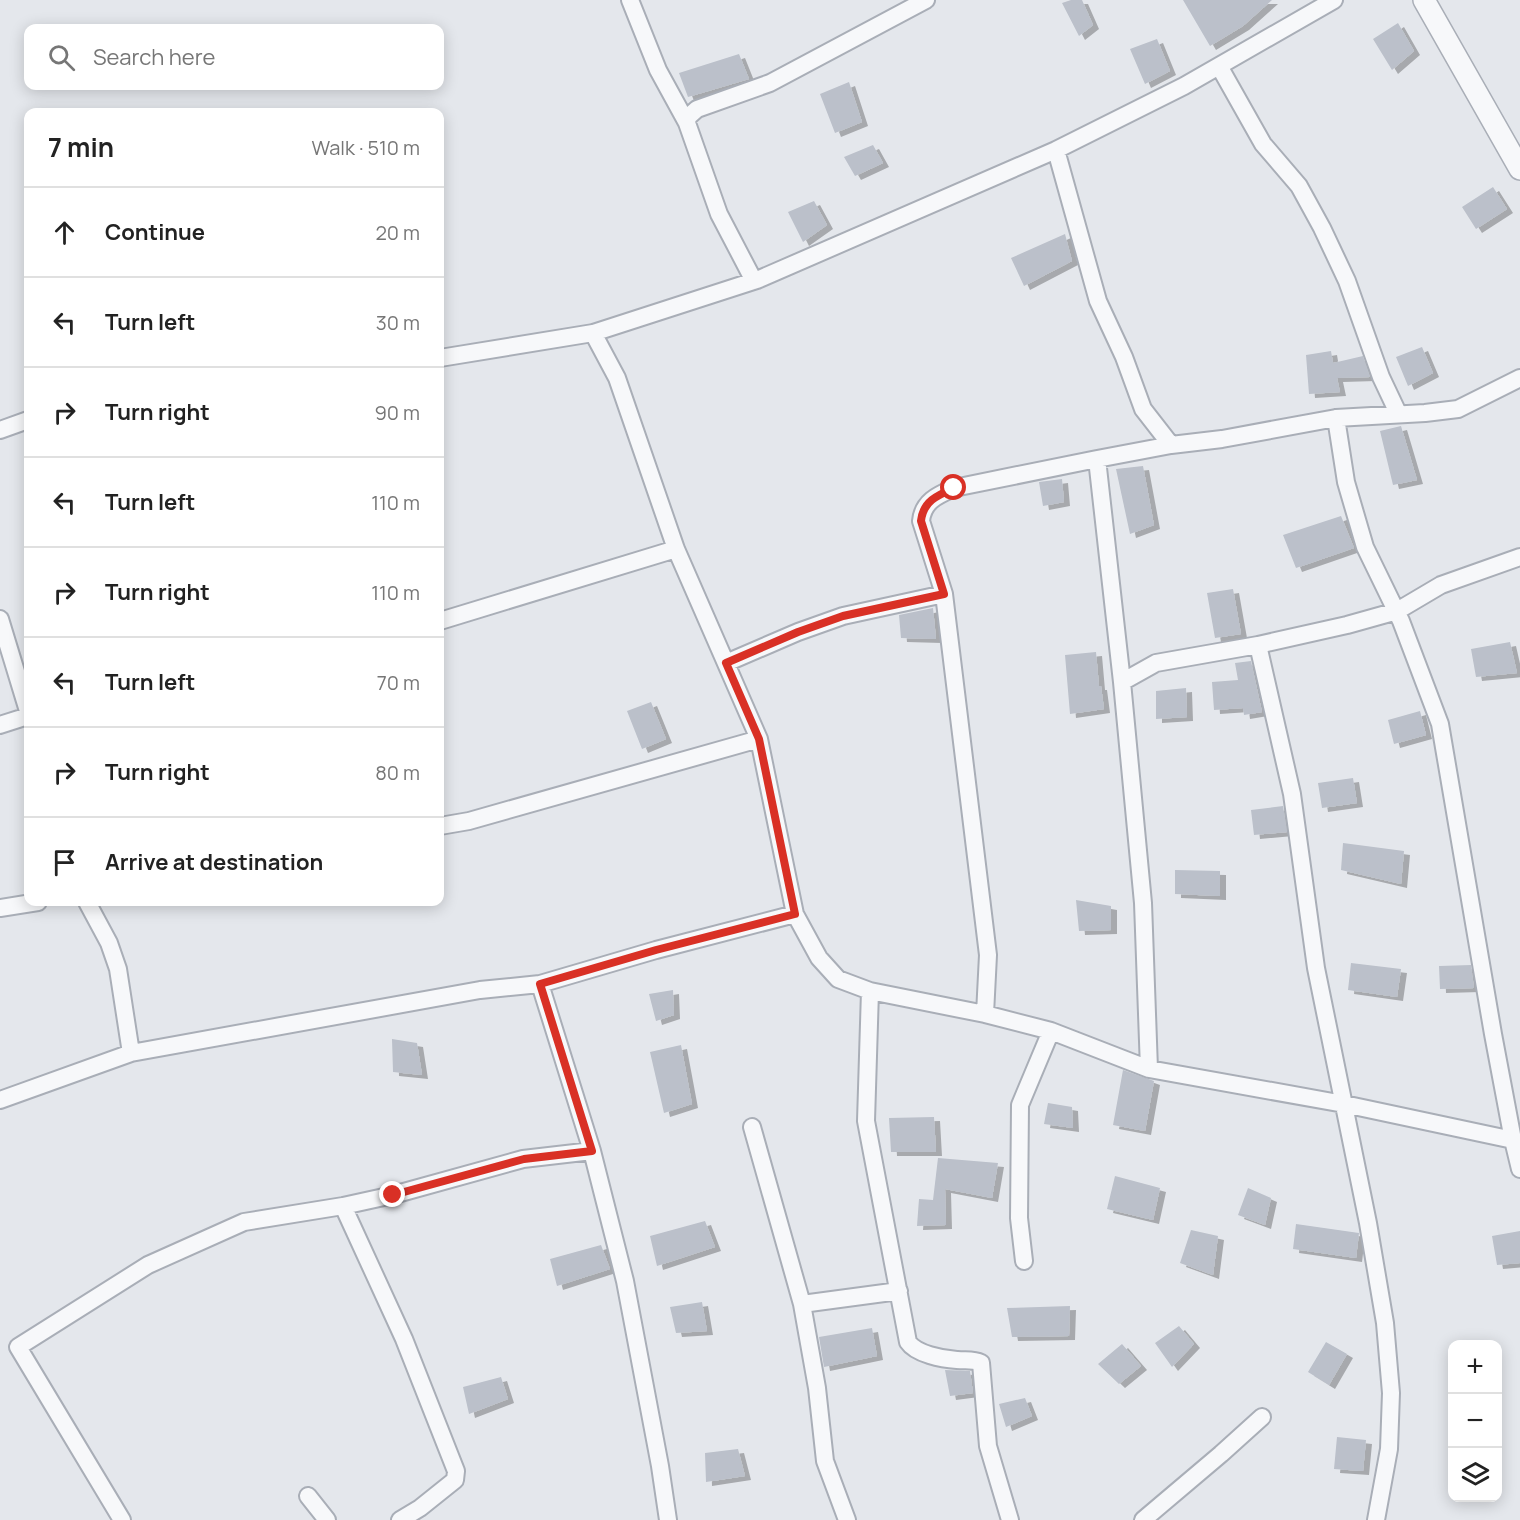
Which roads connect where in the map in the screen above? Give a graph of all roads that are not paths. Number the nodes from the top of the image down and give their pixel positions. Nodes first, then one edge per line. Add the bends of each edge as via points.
1 (630, 0) edge
2 (926, 0) edge
3 (1334, 0) edge
4 (1424, 0) edge
5 (1219, 66) junction
6 (687, 123) junction
7 (1056, 150) junction
8 (1520, 169) edge
9 (754, 281) junction
10 (593, 333) junction
11 (444, 357) edge
12 (1520, 378) edge
13 (1398, 414) junction
14 (1336, 418) junction
15 (24, 421) edge
16 (0, 430) edge
17 (1171, 445) junction
18 (1097, 459) junction
19 (676, 549) junction
20 (1520, 557) edge
21 (944, 594) junction
22 (1396, 611) junction
23 (0, 619) edge
24 (444, 620) edge
25 (1258, 645) junction
26 (726, 663) junction
27 (1122, 682) junction
28 (24, 698) edge
29 (24, 717) edge
30 (0, 725) edge
31 (759, 739) junction
32 (444, 825) edge
33 (24, 904) edge
34 (89, 906) edge
35 (0, 908) edge
36 (795, 914) junction
37 (540, 984) junction
38 (870, 992) junction
39 (985, 1014) junction
40 (1052, 1031) junction
41 (131, 1053) junction
42 (1149, 1069) junction
43 (0, 1100) edge
44 (1344, 1104) junction
45 (752, 1127) dead end
46 (1513, 1140) junction
47 (592, 1151) junction
48 (1520, 1169) edge
49 (343, 1206) junction
50 (1024, 1261) dead end
51 (899, 1292) junction
52 (802, 1304) junction
53 (1262, 1417) dead end
54 (308, 1496) dead end
55 (122, 1520) edge
56 (327, 1520) edge
57 (400, 1520) edge
58 (668, 1520) edge
59 (847, 1520) edge
60 (1010, 1520) edge
61 (1143, 1520) edge
62 (1376, 1520) edge

1 - 6 street via 658,70
2 - 6 street via 770,83 697,109
3 - 5 street
4 - 8 street
5 - 7 street
5 - 13 street via 1263,144 1299,186 1322,228 1347,281
6 - 9 street via 719,214
7 - 9 street
7 - 17 street via 1098,301 1143,409
9 - 10 street
10 - 11 street
10 - 19 street via 617,378
12 - 13 street via 1458,409
13 - 14 street
14 - 17 street
14 - 22 street via 1346,482 1365,547
15 - 16 street
17 - 18 street
18 - 21 street via 954,488 936,496 922,513 921,521
18 - 27 street
19 - 24 street
19 - 26 street
20 - 22 street via 1441,585
21 - 26 street via 843,616
21 - 39 street via 988,955
22 - 25 street
22 - 46 street via 1440,724
23 - 28 street
25 - 27 street via 1156,663
25 - 44 street via 1292,794 1316,968
26 - 31 street
27 - 42 street via 1143,903
29 - 30 street
31 - 32 street
31 - 36 street
33 - 35 street
34 - 41 street via 118,969
36 - 37 street
36 - 38 street via 819,958 838,979
37 - 41 street via 480,990
37 - 47 street
38 - 39 street
38 - 51 street via 866,1121
39 - 40 street
40 - 42 street
40 - 50 street via 1020,1105 1019,1218
41 - 43 street
42 - 44 street
44 - 46 street
44 - 62 street via 1383,1312 1391,1393 1389,1449
45 - 52 street
46 - 48 street
47 - 49 street via 524,1159
47 - 58 street via 625,1281
49 - 55 street via 244,1222 148,1265 18,1347
49 - 57 street via 404,1339 456,1471 455,1480
51 - 52 street
51 - 60 street via 905,1330 915,1350 981,1363 988,1446
52 - 59 street via 825,1461
53 - 61 street
54 - 56 street

